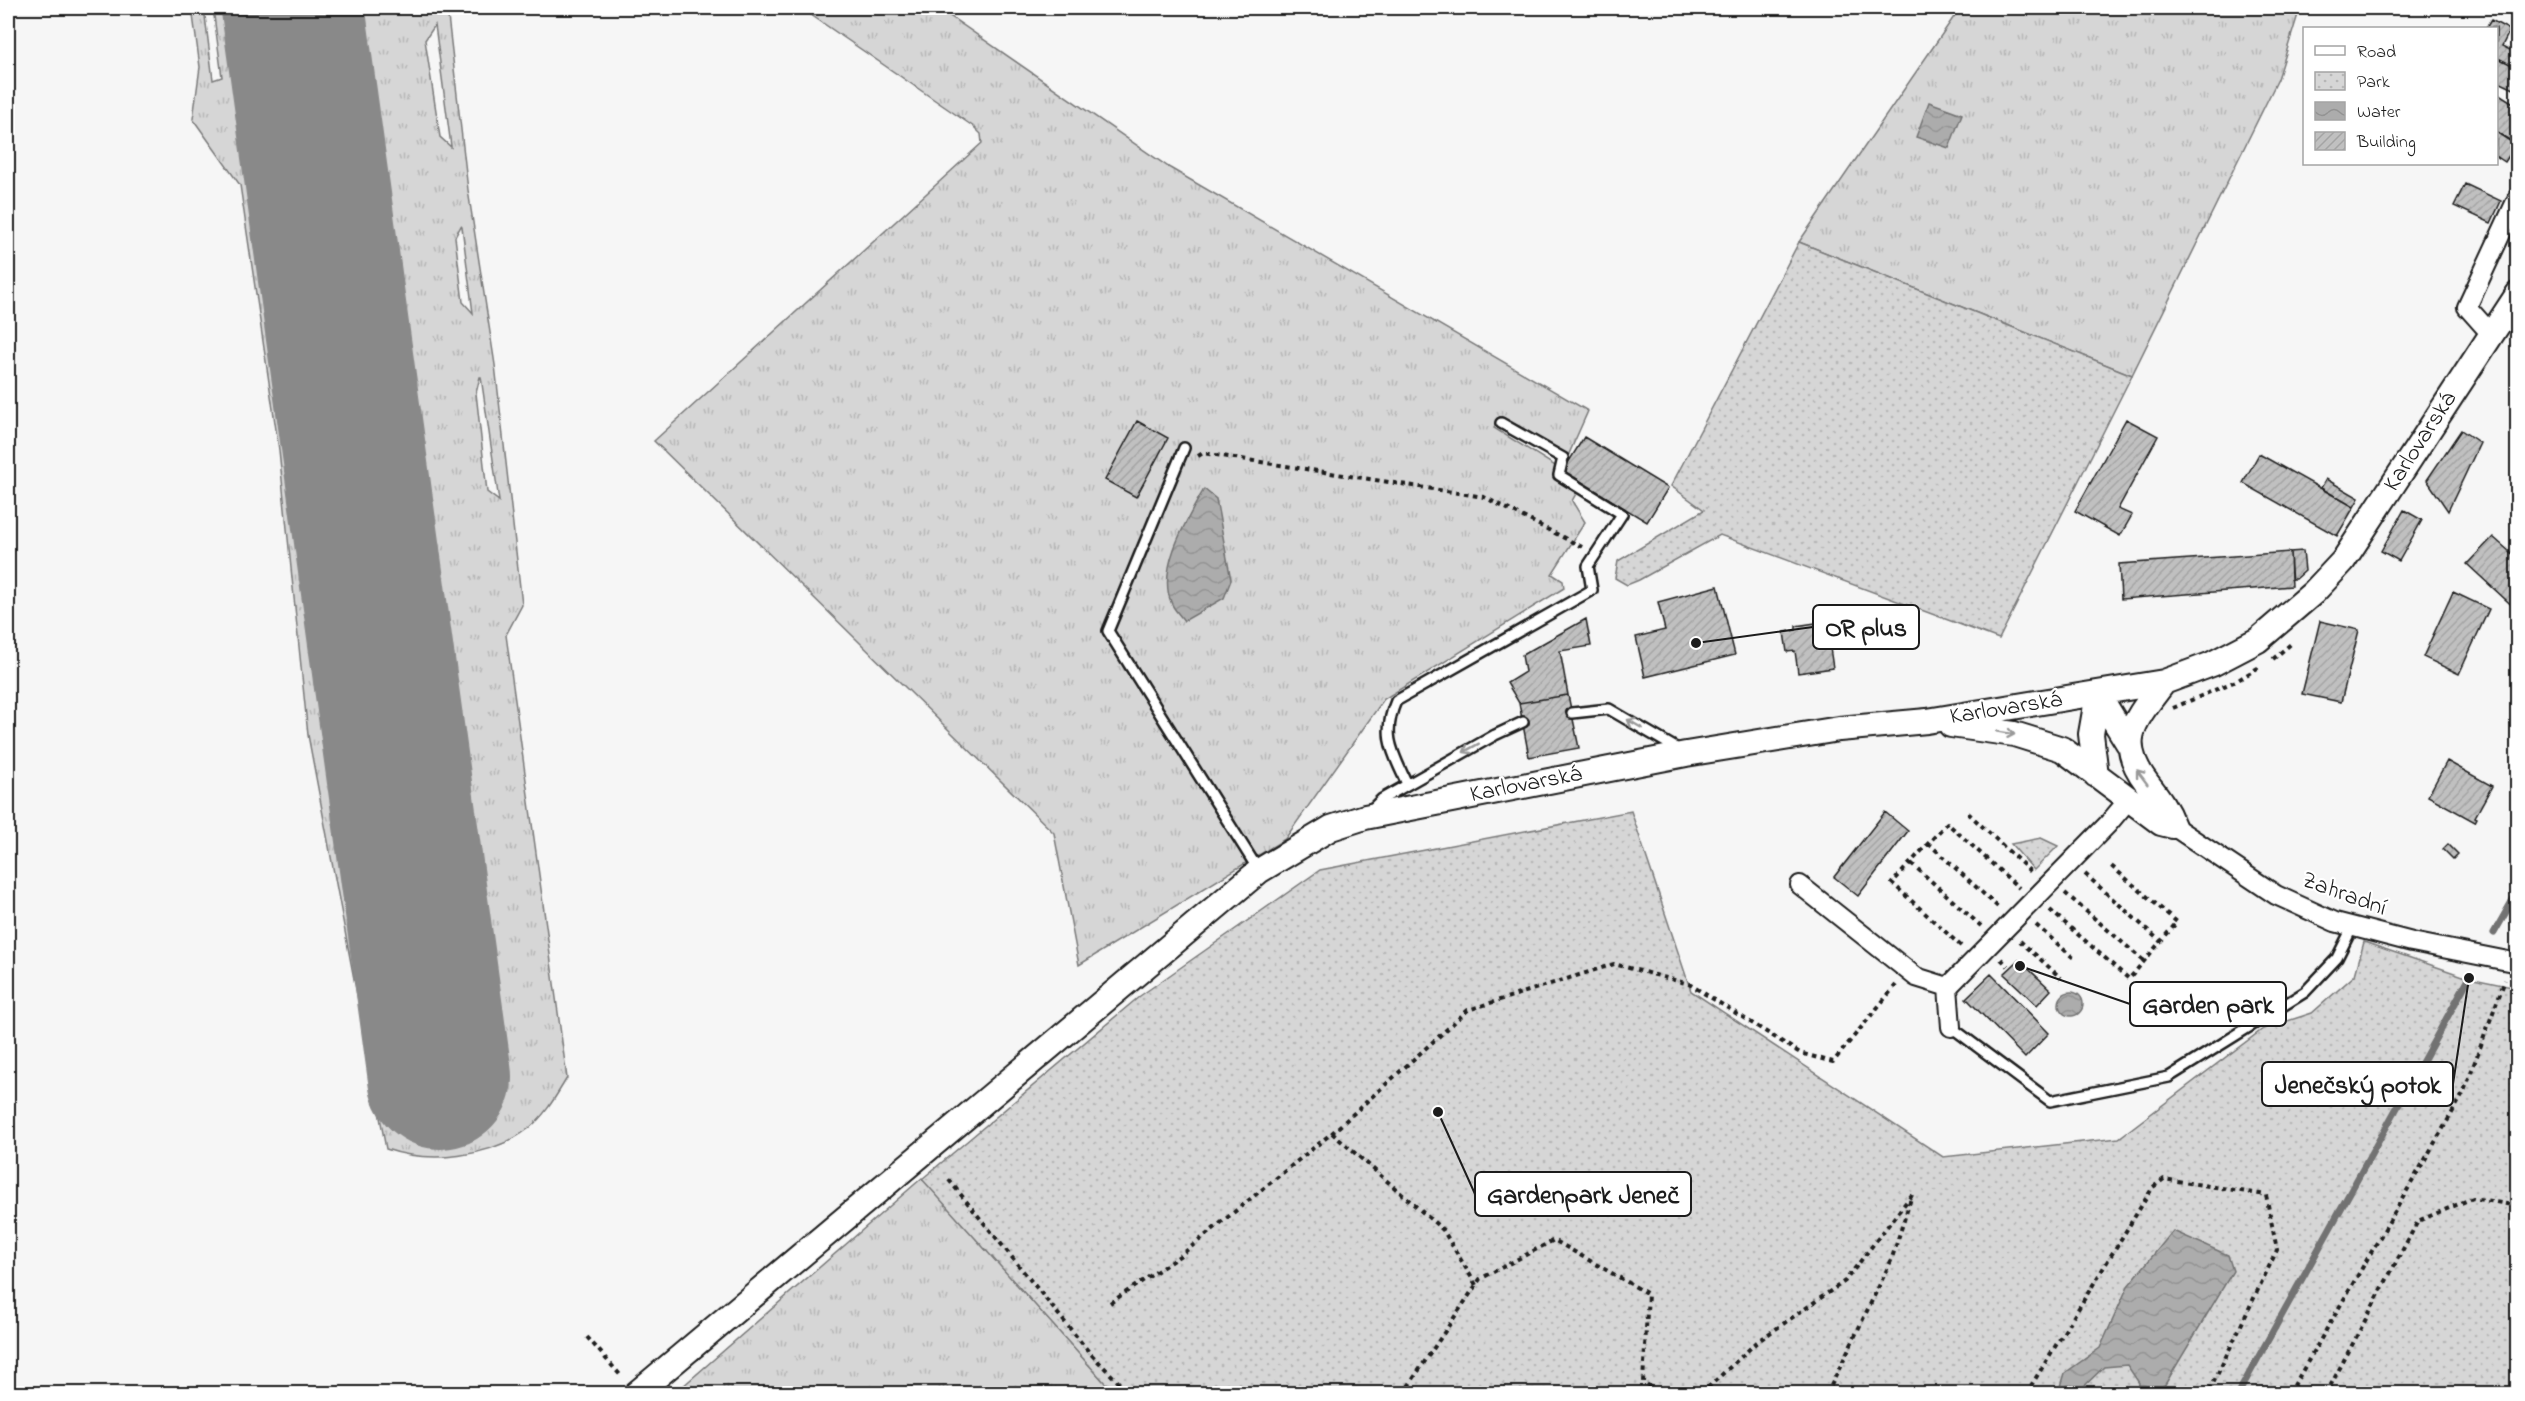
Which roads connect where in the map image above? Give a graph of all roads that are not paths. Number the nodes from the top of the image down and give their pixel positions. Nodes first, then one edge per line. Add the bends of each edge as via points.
1 (2517, 197) edge
2 (2517, 294) edge
3 (2492, 334) junction
4 (1501, 423) dead end
5 (1184, 448) dead end
6 (2164, 682) junction
7 (2098, 694) junction
8 (1572, 713) dead end
9 (1927, 721) junction
10 (1523, 722) dead end
11 (2128, 742) junction
12 (1686, 754) junction
13 (2096, 775) junction
14 (1407, 784) junction
15 (2129, 799) junction
16 (1365, 817) junction
17 (2173, 826) junction
18 (1259, 871) junction
19 (1800, 885) dead end
20 (2352, 928) junction
21 (2515, 963) edge
22 (1948, 987) junction
23 (1951, 1026) joint
24 (633, 1389) edge

1 - 3 street via 2467,307
2 - 3 main road, Karlovarská
3 - 6 main road, Karlovarská via 2331,575 2258,640 2212,664
4 - 14 lane via 1563,458 1559,475 1622,514 1588,566 1592,590 1396,702 1389,718 1388,742
5 - 18 lane via 1108,631
6 - 7 main road, Karlovarská
6 - 11 main road via 2141,713
7 - 9 main road, Karlovarská
7 - 11 main road
7 - 13 main road via 2091,735
12 -> 8 lane via 1609,709
9 - 12 main road, Karlovarská via 1839,729
9 -> 13 main road via 2014,734 2062,749
10 -> 14 lane
17 -> 11 main road via 2167,810 2135,768
12 - 16 main road, Karlovarská
13 - 15 main road
14 - 16 lane via 1382,799
15 - 17 main road via 2161,823
15 - 22 street
16 - 18 main road, Karlovarská via 1331,828
17 - 20 street, Zahradní via 2276,895
18 - 24 main road, Karlovarská
19 - 22 street via 1916,977
20 - 21 street, Zahradní
20 - 23 lane via 2337,958 2305,992 2169,1077 2050,1101
22 - 23 street

